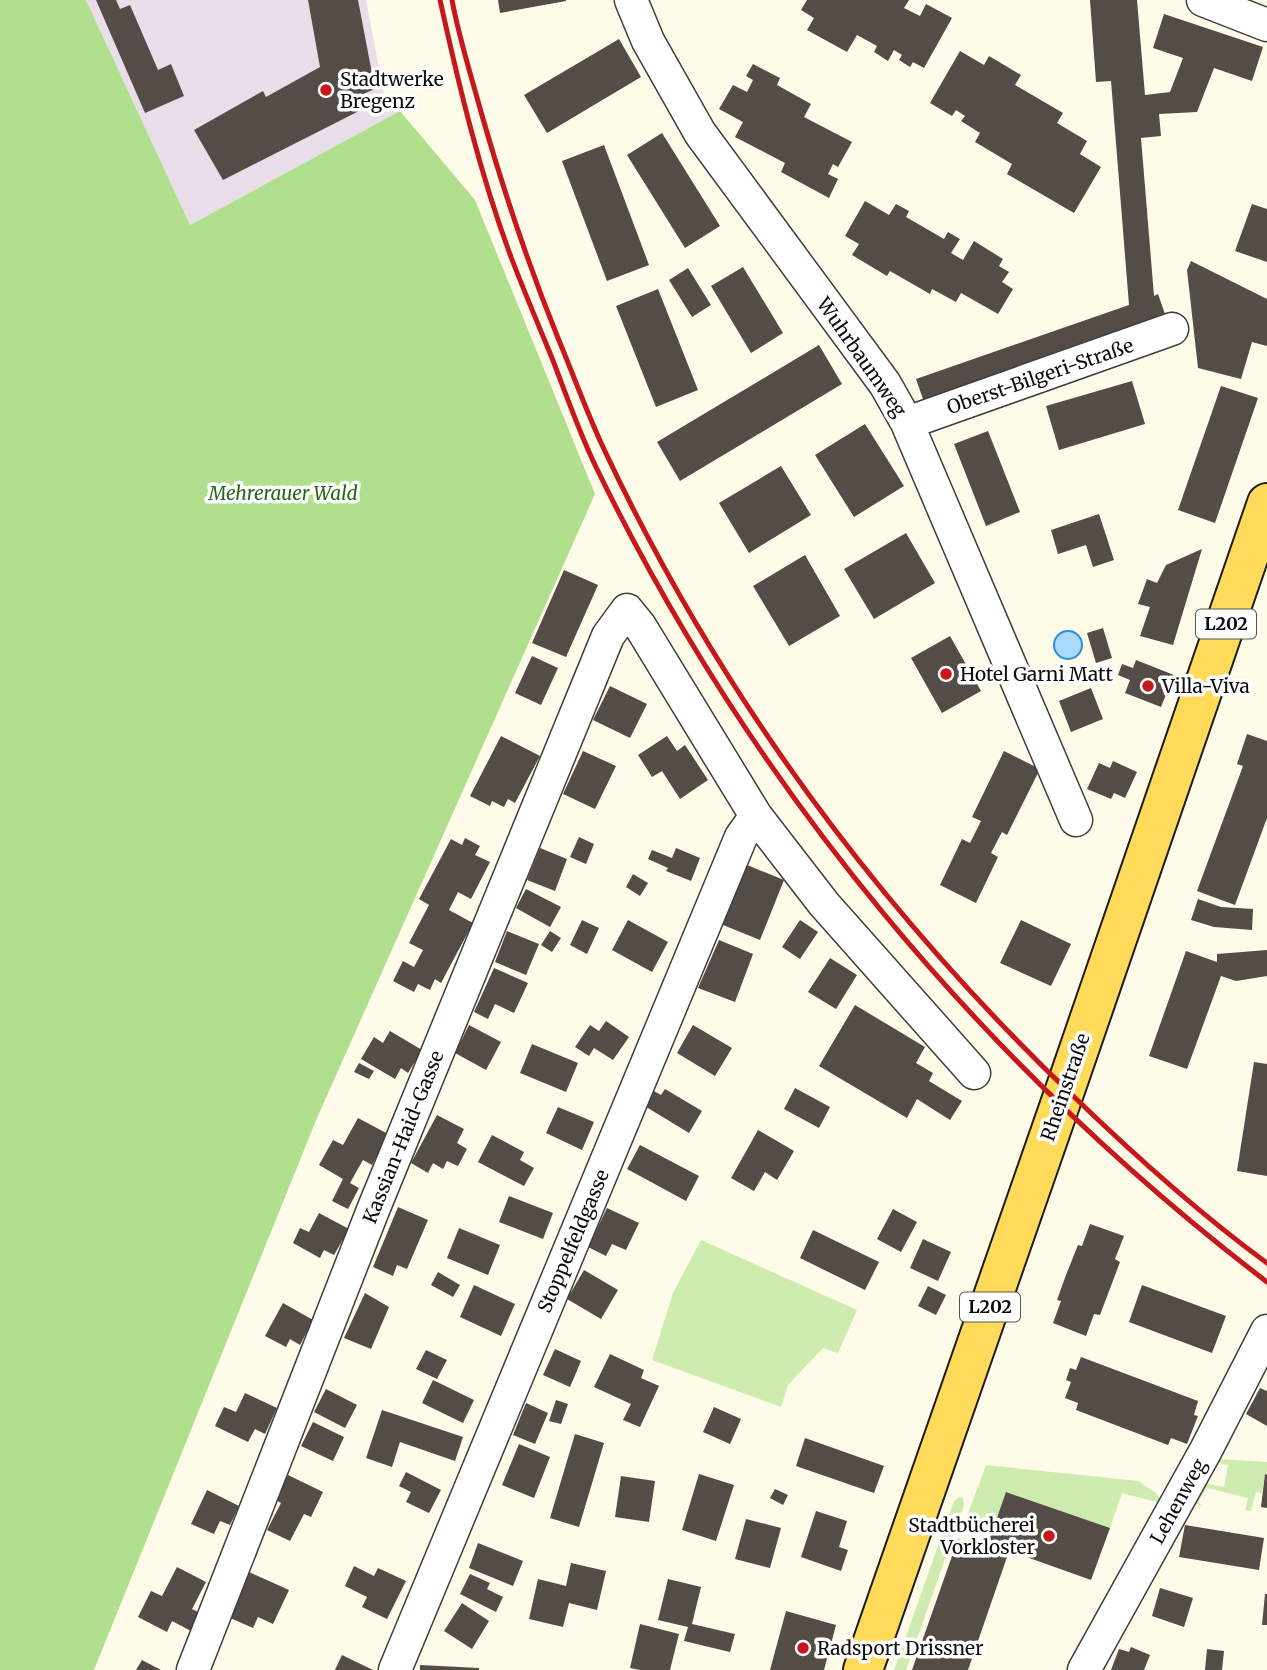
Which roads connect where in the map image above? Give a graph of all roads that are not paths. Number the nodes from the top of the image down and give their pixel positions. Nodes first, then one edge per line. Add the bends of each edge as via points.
1 (631, 0) edge
2 (1203, 0) edge
3 (1267, 25) edge
4 (1172, 329) dead end
5 (907, 423) junction
6 (1267, 503) edge
7 (756, 816) junction
8 (1076, 820) dead end
9 (974, 1073) dead end
10 (1267, 1331) edge
11 (193, 1670) edge
12 (395, 1670) edge
13 (863, 1670) edge
14 (1084, 1670) edge

1 - 5 street, Wuhrbaumweg via 648,41 700,133 885,384
2 - 3 street
4 - 5 street, Oberst-Bilgeri-Straße
5 - 8 street, Wuhrbaumweg
6 - 13 main road, Rheinstraße / L202
7 - 9 street via 824,904
7 - 11 street, Kassian-Haid-Gasse via 627,610 608,636 383,1184
7 - 12 street, Stoppelfeldgasse via 741,837
10 - 14 street, Lehenweg

